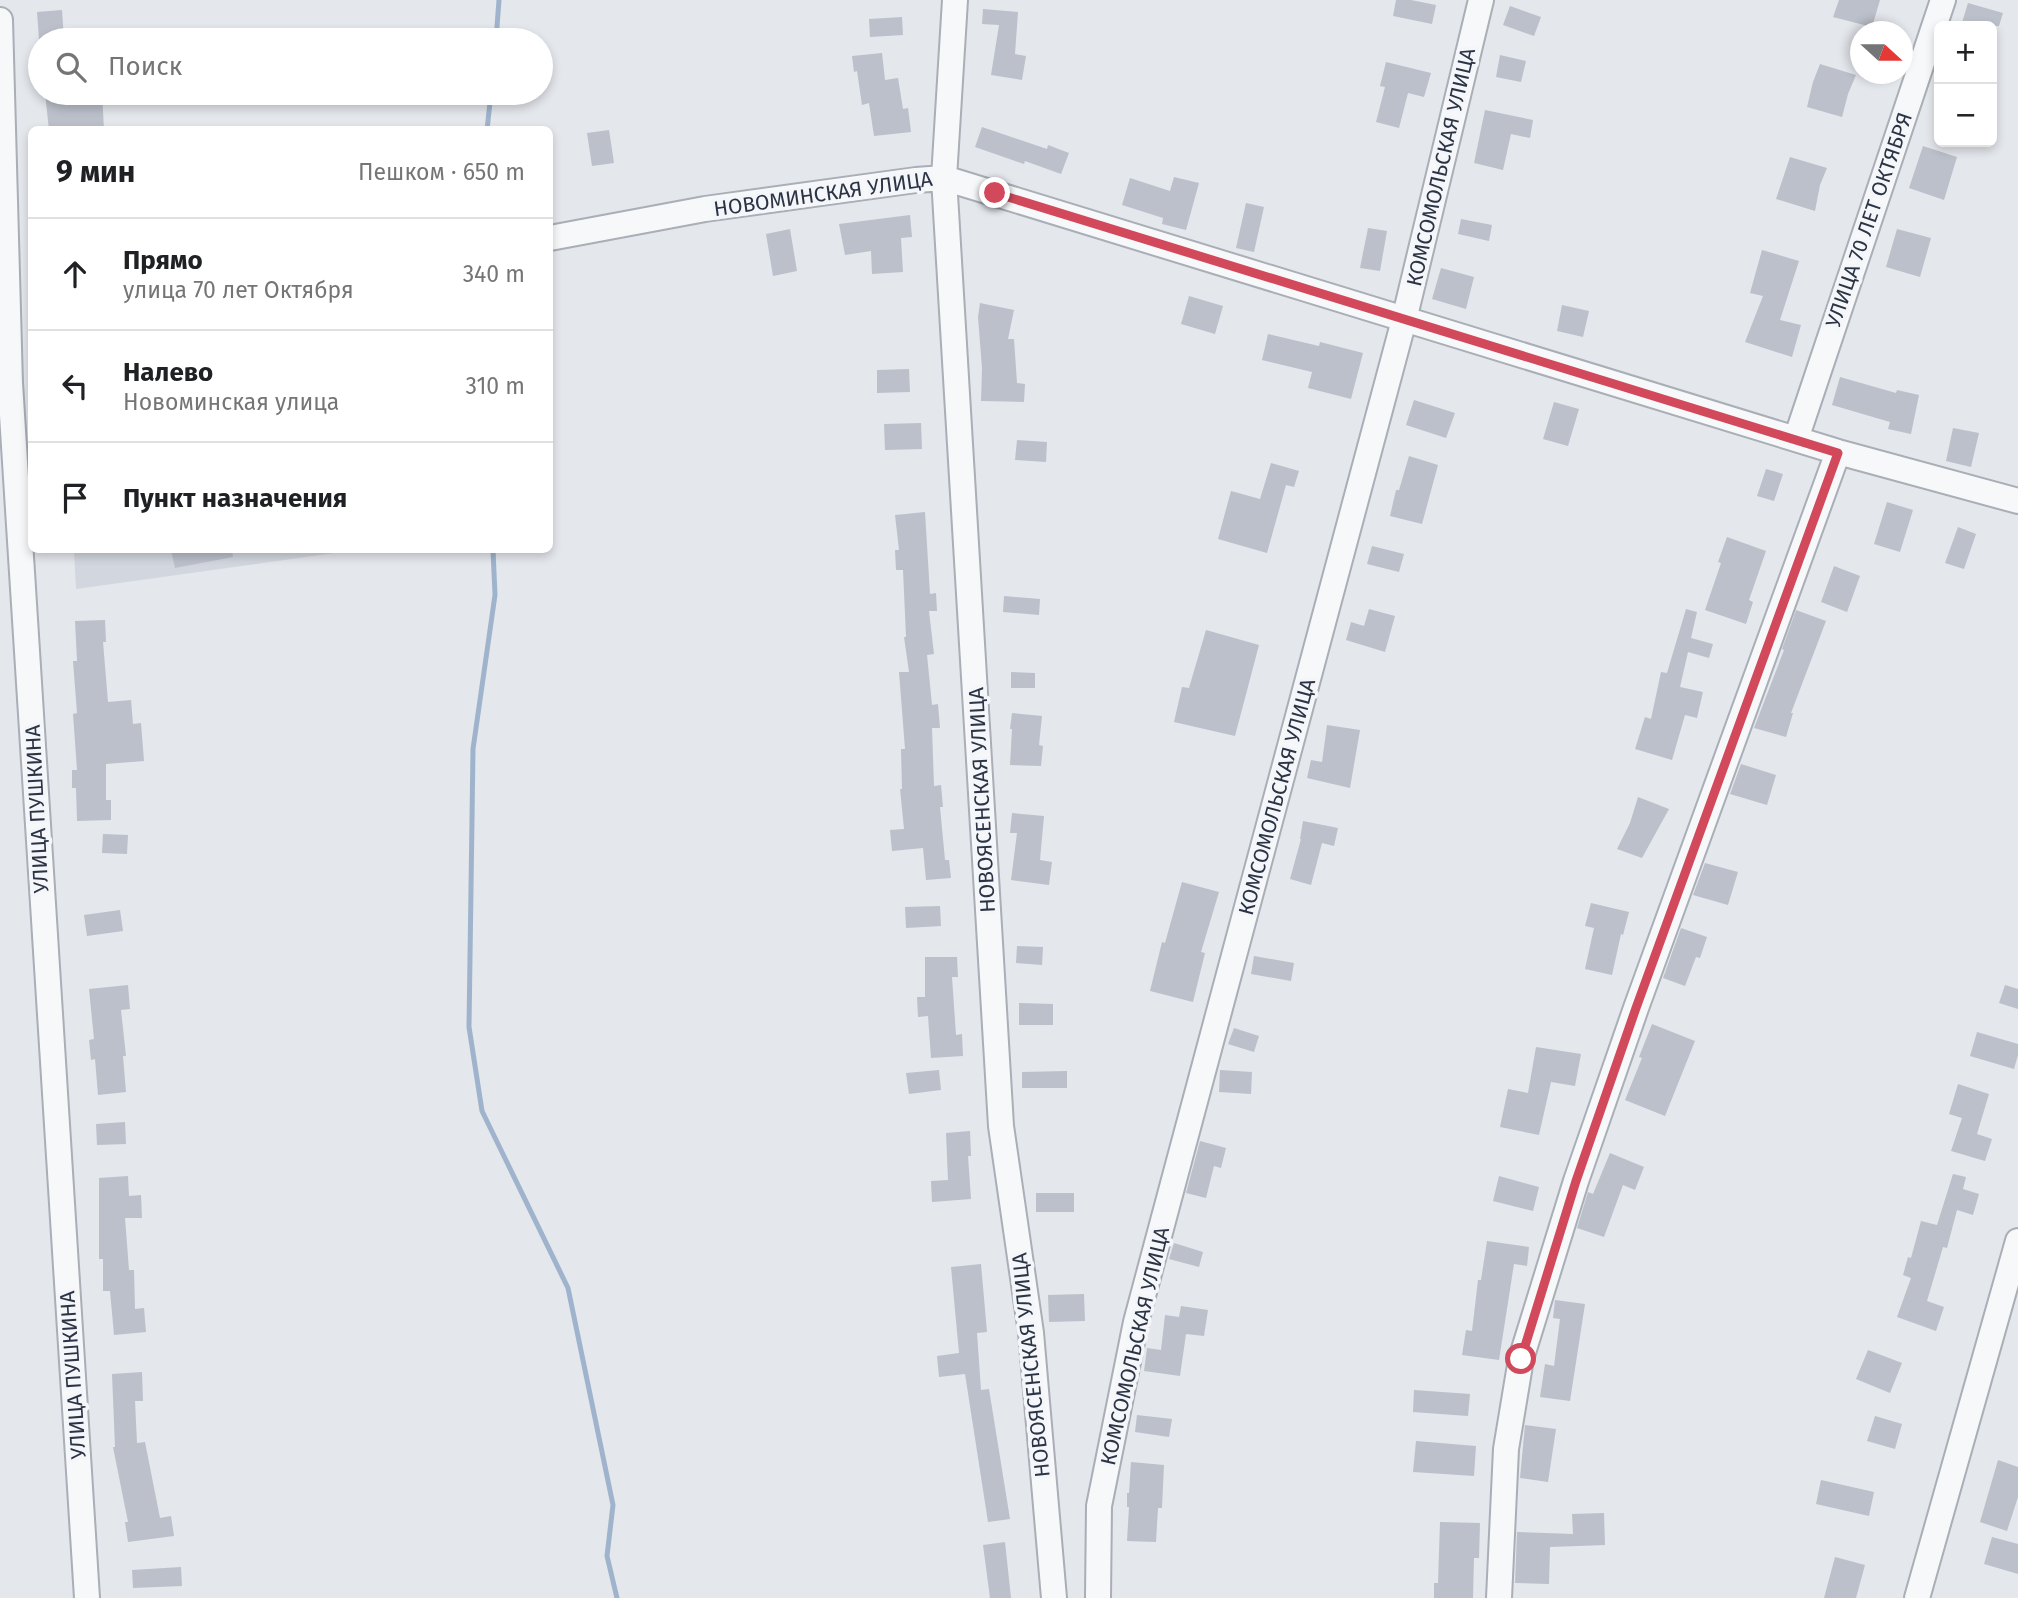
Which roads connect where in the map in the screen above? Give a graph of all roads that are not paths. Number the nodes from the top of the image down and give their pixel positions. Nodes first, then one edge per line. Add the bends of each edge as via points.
1 (955, 0) edge
2 (1481, 0) edge
3 (1943, 0) edge
4 (0, 20) edge
5 (944, 178) junction
6 (553, 237) edge
7 (1404, 320) junction
8 (14, 350) edge
9 (1796, 439) junction
10 (1838, 453) junction
11 (2018, 501) edge
12 (2018, 1241) edge
13 (87, 1598) edge
14 (1054, 1598) edge
15 (1098, 1598) edge
16 (1499, 1598) edge
17 (1917, 1598) edge

1 - 5 street, НОВОЯСЕНСКАЯ УЛИЦА
2 - 7 street, КОМСОМОЛЬСКАЯ УЛИЦА
3 - 9 street, УЛИЦА 70 ЛЕТ ОКТЯБРЯ
4 - 8 street, УЛИЦА ПУШКИНА
5 - 6 street, НОВОМИНСКАЯ УЛИЦА via 705,209
5 - 7 street, НОВОМИНСКАЯ УЛИЦА
5 - 14 street, НОВОЯСЕНСКАЯ УЛИЦА via 1001,1126 1031,1333
7 - 9 street, НОВОМИНСКАЯ УЛИЦА
7 - 15 street, КОМСОМОЛЬСКАЯ УЛИЦА via 1136,1322 1099,1506
8 - 13 street, УЛИЦА ПУШКИНА
9 - 10 street, НОВОМИНСКАЯ УЛИЦА
10 - 11 street, НОВОМИНСКАЯ УЛИЦА
10 - 16 street via 1627,1032 1521,1359 1506,1449
12 - 17 street

